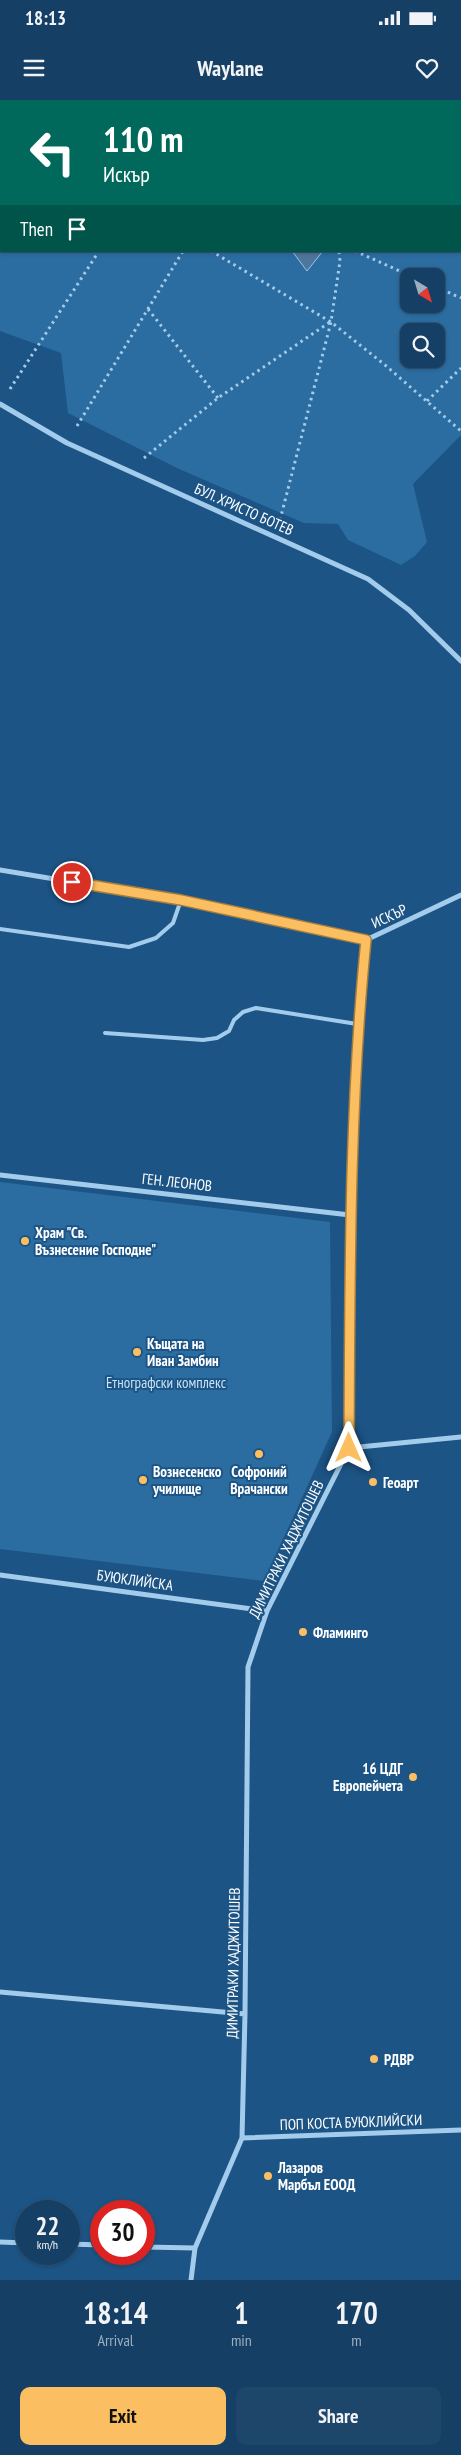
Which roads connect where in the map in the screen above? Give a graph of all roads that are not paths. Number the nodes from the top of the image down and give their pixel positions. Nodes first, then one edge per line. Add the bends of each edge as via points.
1 (0, 404) edge
2 (461, 661) edge
3 (0, 870) edge
4 (461, 895) edge
5 (181, 900) junction
6 (0, 929) edge
7 (366, 940) junction
8 (357, 1024) junction
9 (106, 1032) dead end
10 (0, 1175) edge
11 (350, 1215) junction
12 (461, 1436) edge
13 (349, 1448) junction
14 (0, 1575) edge
15 (267, 1610) junction
16 (0, 1992) edge
17 (245, 2014) junction
18 (461, 2130) edge
19 (242, 2138) junction
20 (0, 2242) edge
21 (15, 2242) edge
22 (155, 2246) edge
23 (195, 2248) junction
24 (191, 2280) edge

1 - 2 street, БУЛ. ХРИСТО БОТЕВ via 67,443 368,579 409,610
3 - 5 street, ИСКЪР
4 - 7 street, ИСКЪР
5 - 6 lane via 173,923 162,933 129,947
5 - 7 street, ИСКЪР
7 - 8 street, ДИМИТРАКИ ХАДЖИТОШЕВ
8 - 9 lane via 256,1008 243,1012 229,1031 217,1038 203,1040
8 - 11 street, ДИМИТРАКИ ХАДЖИТОШЕВ
10 - 11 street, ГЕН. ЛЕОНОВ
11 - 13 street, ДИМИТРАКИ ХАДЖИТОШЕВ
12 - 13 street
13 - 15 street, ДИМИТРАКИ ХАДЖИТОШЕВ
14 - 15 street, БУЮКЛИЙСКА
15 - 17 street, ДИМИТРАКИ ХАДЖИТОШЕВ via 248,1667
16 - 17 street
17 - 19 street, ДИМИТРАКИ ХАДЖИТОШЕВ
18 - 19 street, ПОП КОСТА БУЮКЛИЙСКИ
19 - 23 street, ДИМИТРАКИ ХАДЖИТОШЕВ
20 - 21 street
22 - 23 street
23 - 24 street, ДИМИТРАКИ ХАДЖИТОШЕВ

